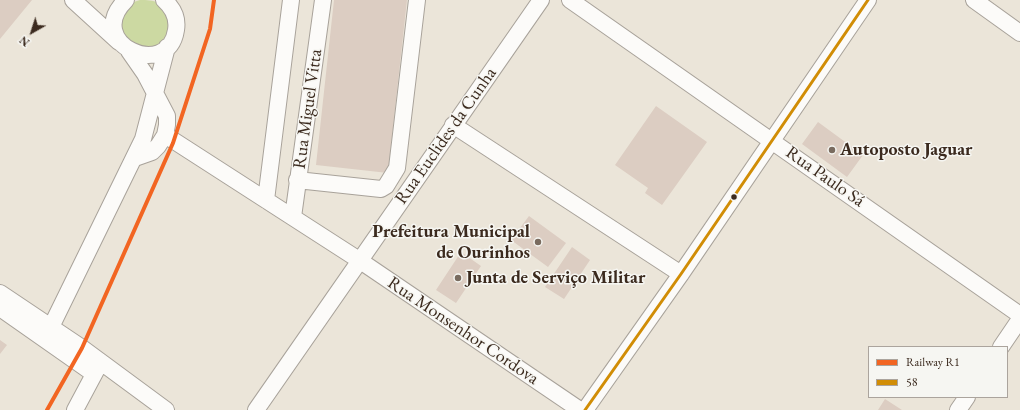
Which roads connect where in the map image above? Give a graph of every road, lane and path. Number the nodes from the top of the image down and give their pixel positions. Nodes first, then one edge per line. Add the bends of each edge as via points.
1 (164, 0) edge
2 (291, 0) edge
3 (323, 0) edge
4 (417, 0) edge
5 (541, 0) edge
6 (570, 0) edge
7 (868, 0) edge
8 (974, 0) edge
9 (76, 2) edge
10 (124, 3) edge
11 (1020, 32) edge
12 (167, 47) junction
13 (126, 48) junction
14 (155, 97) junction
15 (453, 125) junction
16 (164, 135) junction
17 (772, 140) junction
18 (135, 158) junction
19 (297, 180) junction
20 (266, 200) junction
21 (293, 217) junction
22 (359, 260) junction
23 (681, 274) junction
24 (0, 293) edge
25 (0, 308) edge
26 (1020, 315) edge
27 (1020, 319) edge
28 (51, 328) junction
29 (1002, 346) edge
30 (97, 368) junction
31 (966, 398) edge
32 (76, 410) edge
33 (166, 410) edge
34 (256, 410) edge
35 (580, 410) edge
36 (585, 410) edge
37 (958, 410) edge

1 - 12 street via 174,12 176,22 176,31
2 - 20 street, Rua Miguel Vitta
3 - 19 street, Rua Miguel Vitta
4 - 19 street via 397,168 394,174 381,189
5 - 15 street, Rua Euclides da Cunha
6 - 17 street, Rua Paulo Sá
7 - 17 street
8 - 11 street
9 - 10 street via 100,9
9 - 13 street
10 - 13 street via 116,13 115,26 118,38
12 - 13 street via 159,53 149,55 139,55
12 - 14 street
13 - 14 street via 145,74
14 - 16 street via 167,116
14 - 18 street
15 - 22 street, Rua Euclides da Cunha
15 - 23 street
16 - 18 street via 152,152
16 - 20 street, Rua Monsenhor Cordova
17 - 23 street
17 - 26 street, Rua Paulo Sá
18 - 28 street
19 - 21 street, Rua Miguel Vitta
20 - 21 street, Rua Monsenhor Cordova
21 - 22 street, Rua Monsenhor Cordova
22 - 34 street, Rua Euclides da Cunha
22 - 35 street, Rua Monsenhor Cordova
23 - 36 street
24 - 28 street
25 - 30 street
27 - 29 street
28 - 30 street
30 - 32 street
30 - 33 street
31 - 37 street

